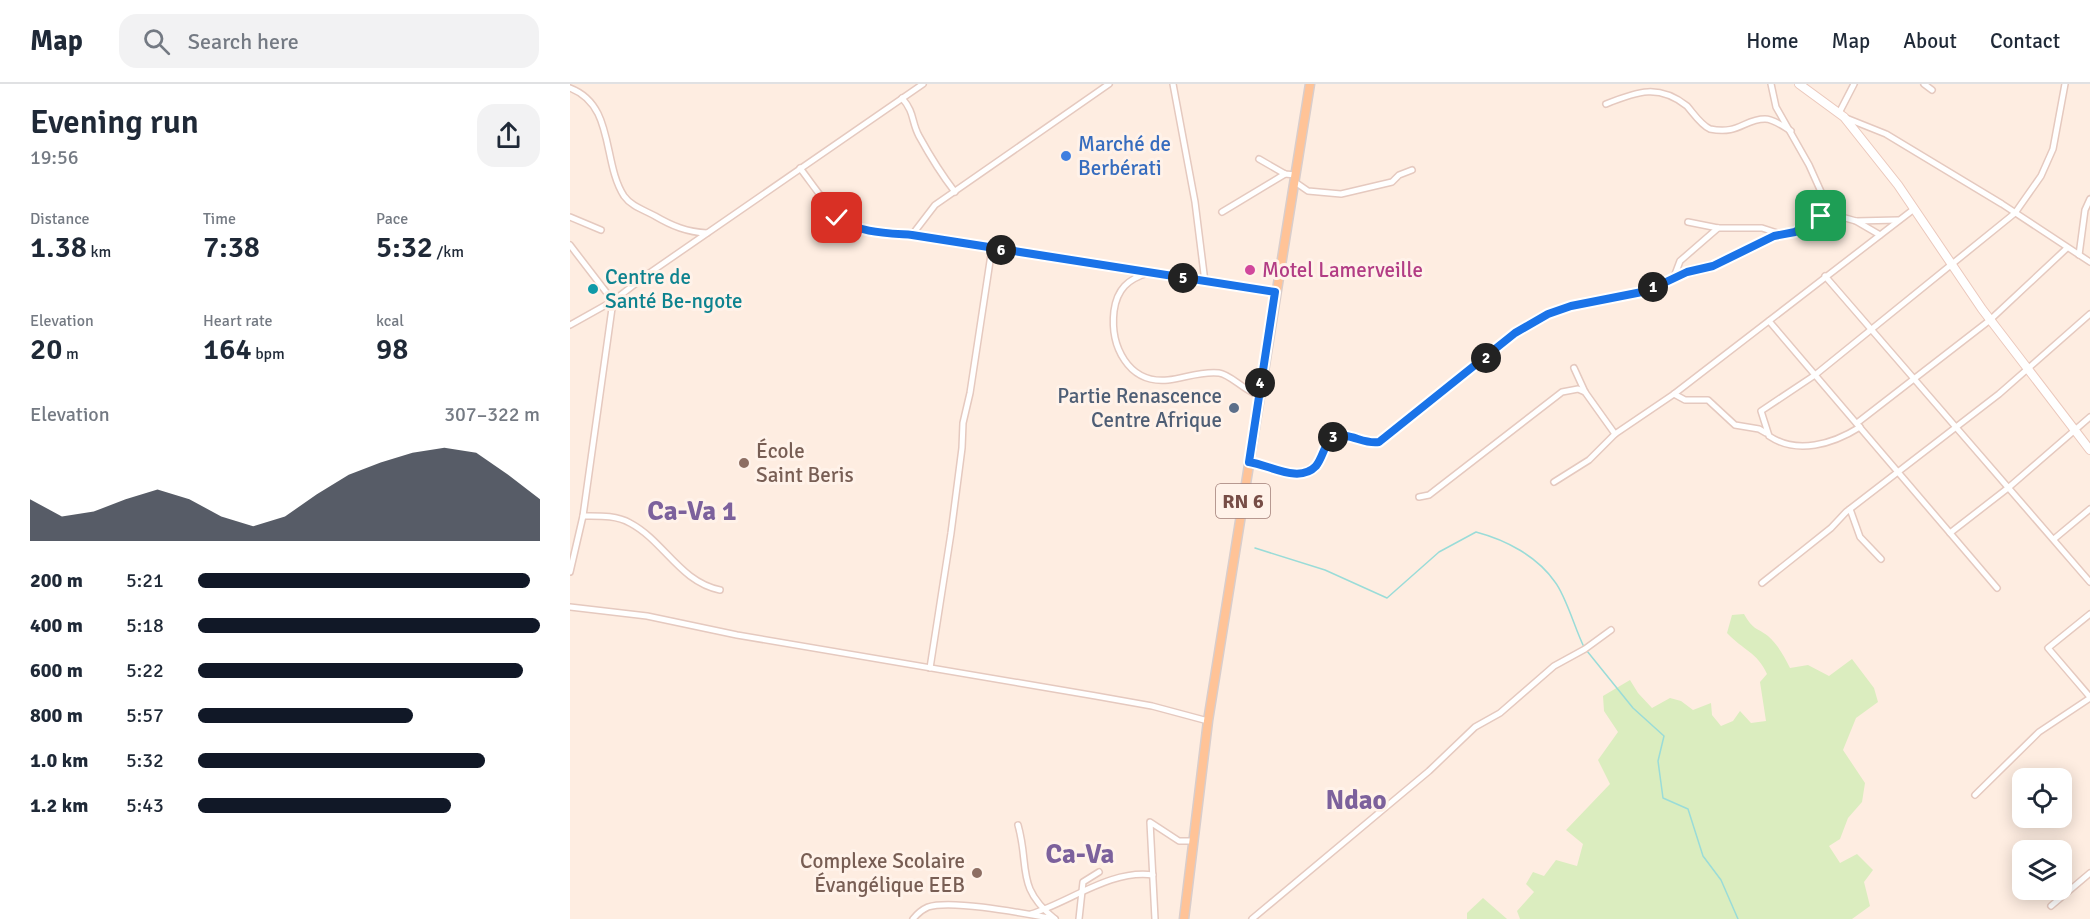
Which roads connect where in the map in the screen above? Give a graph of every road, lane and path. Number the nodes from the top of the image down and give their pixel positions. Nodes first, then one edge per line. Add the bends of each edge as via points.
1 (923, 84) edge
2 (1110, 84) edge
3 (1173, 84) edge
4 (1310, 84) edge
5 (1771, 84) edge
6 (1799, 84) edge
7 (1854, 84) edge
8 (1924, 84) edge
9 (2065, 84) edge
10 (570, 88) edge
11 (1932, 90) dead end
12 (902, 98) junction
13 (1606, 104) dead end
14 (1841, 115) junction
15 (1791, 131) junction
16 (1259, 159) dead end
17 (800, 168) junction
18 (1412, 170) dead end
19 (1285, 174) junction
20 (1295, 179) junction
21 (955, 192) junction
22 (2090, 199) edge
23 (1914, 209) junction
24 (1222, 212) dead end
25 (2015, 213) junction
26 (1832, 214) junction
27 (570, 217) edge
28 (1899, 220) junction
29 (1856, 221) junction
30 (1689, 222) dead end
31 (1718, 228) junction
32 (601, 230) dead end
33 (707, 233) junction
34 (912, 235) junction
35 (1782, 235) junction
36 (1880, 235) junction
37 (570, 245) edge
38 (992, 248) junction
39 (2067, 248) junction
40 (2079, 255) junction
41 (2090, 262) edge
42 (1952, 265) junction
43 (1150, 272) junction
44 (1825, 276) junction
45 (1674, 277) junction
46 (1205, 282) junction
47 (1275, 292) junction
48 (613, 302) junction
49 (2090, 314) edge
50 (1990, 320) junction
51 (1769, 321) junction
52 (570, 325) edge
53 (1870, 328) junction
54 (1574, 368) dead end
55 (2027, 369) junction
56 (1815, 375) junction
57 (1914, 378) junction
58 (1585, 392) junction
59 (1674, 394) junction
60 (1258, 395) junction
61 (2090, 417) edge
62 (1859, 425) junction
63 (1956, 426) junction
64 (2075, 429) junction
65 (1615, 434) junction
66 (1769, 436) junction
67 (2090, 450) edge
68 (1249, 462) junction
69 (1898, 473) junction
70 (1554, 483) dead end
71 (2008, 488) junction
72 (1419, 497) dead end
73 (1850, 509) junction
74 (2090, 509) edge
75 (584, 516) junction
76 (1950, 533) junction
77 (2054, 540) junction
78 (1881, 559) dead end
79 (570, 572) edge
80 (2090, 582) edge
81 (1762, 583) dead end
82 (1997, 588) dead end
83 (720, 590) dead end
84 (570, 607) edge
85 (2090, 614) edge
86 (1611, 630) dead end
87 (930, 668) junction
88 (2090, 698) edge
89 (1208, 721) junction
90 (1975, 795) dead end
91 (1018, 825) dead end
92 (1194, 841) junction
93 (1100, 872) dead end
94 (2090, 873) edge
95 (1153, 875) junction
96 (1081, 893) junction
97 (2051, 906) dead end
98 (1044, 910) junction
99 (1030, 914) junction
100 (913, 919) edge
101 (1056, 919) edge
102 (1079, 919) edge
103 (1155, 919) edge
104 (1184, 919) edge
105 (1252, 919) edge

1 - 12 street
2 - 21 street
3 - 46 street
4 - 20 main road, RN 6
5 - 15 street via 1776,107
6 - 14 street
7 - 14 street
8 - 11 street
9 - 25 street via 2053,148 2041,176
10 - 33 street via 582,92 598,116 617,183 630,202 690,232
12 - 17 street
12 - 21 street via 913,113 918,135 938,171
13 - 15 street via 1646,88 1660,88 1680,99 1710,129 1738,130 1764,119
14 - 23 street
14 - 25 street via 1886,134
15 - 26 street
16 - 19 street
17 - 33 street
17 - 34 street via 837,218 850,226
18 - 20 street via 1392,182 1341,194 1308,191
19 - 20 street
19 - 24 street
20 - 47 main road, RN 6
21 - 34 street via 935,205
22 - 40 street
23 - 28 street
23 - 42 street
25 - 39 street
25 - 42 street
26 - 29 street
26 - 35 street
27 - 32 street
28 - 29 street
28 - 36 street
29 - 36 street
30 - 31 street
31 - 35 street via 1762,228
31 - 45 street via 1680,261
33 - 48 street
34 - 38 street
35 - 45 street via 1761,241 1713,266
36 - 44 street
37 - 48 street
38 - 43 street
38 - 87 street via 963,423
39 - 40 street
39 - 50 street
40 - 41 street
42 - 50 street
42 - 53 street
43 - 46 street
43 - 60 street via 1123,286 1115,308 1119,353 1130,369 1147,379 1223,374
44 - 51 street
44 - 53 street
45 - 68 street via 1640,293 1548,314 1515,333 1379,442 1345,435 1332,437 1315,466 1300,474
46 - 47 street
47 - 60 main road, RN 6
48 - 52 street
48 - 75 street
49 - 55 street
50 - 55 street
50 - 57 street
51 - 56 street
51 - 59 street
53 - 56 street
53 - 57 street
54 - 58 street
55 - 63 street
55 - 64 street
56 - 62 street
56 - 66 street via 1761,411
57 - 62 street
57 - 63 street
58 - 65 street
58 - 72 street via 1562,392 1429,495
59 - 65 street
59 - 66 street via 1685,400 1708,400 1735,425 1764,430
60 - 68 main road, RN 6
61 - 64 street
62 - 66 street via 1846,436 1801,448
62 - 69 street
63 - 69 street
63 - 71 street
64 - 67 street
64 - 71 street
65 - 70 street via 1589,460
68 - 89 main road, RN 6
69 - 73 street
69 - 76 street
71 - 76 street
71 - 77 street
73 - 78 street via 1856,531
73 - 81 street
74 - 77 street
75 - 79 street
75 - 83 street via 629,522 698,582
76 - 82 street
77 - 80 street
84 - 87 street via 647,616
85 - 88 street via 2048,648
86 - 105 street via 1554,666 1500,713 1475,727 1429,771
87 - 89 street via 1152,706
88 - 90 street via 2039,732
89 - 92 main road, RN 6
91 - 98 street via 1027,883 1032,897
92 - 95 street via 1179,841 1150,822
92 - 104 main road, RN 6
93 - 96 street via 1083,882
94 - 97 street
95 - 96 street via 1131,875
95 - 103 street
96 - 98 street
96 - 102 street
98 - 99 street
98 - 101 street
99 - 100 street via 929,907
99 - 101 street

